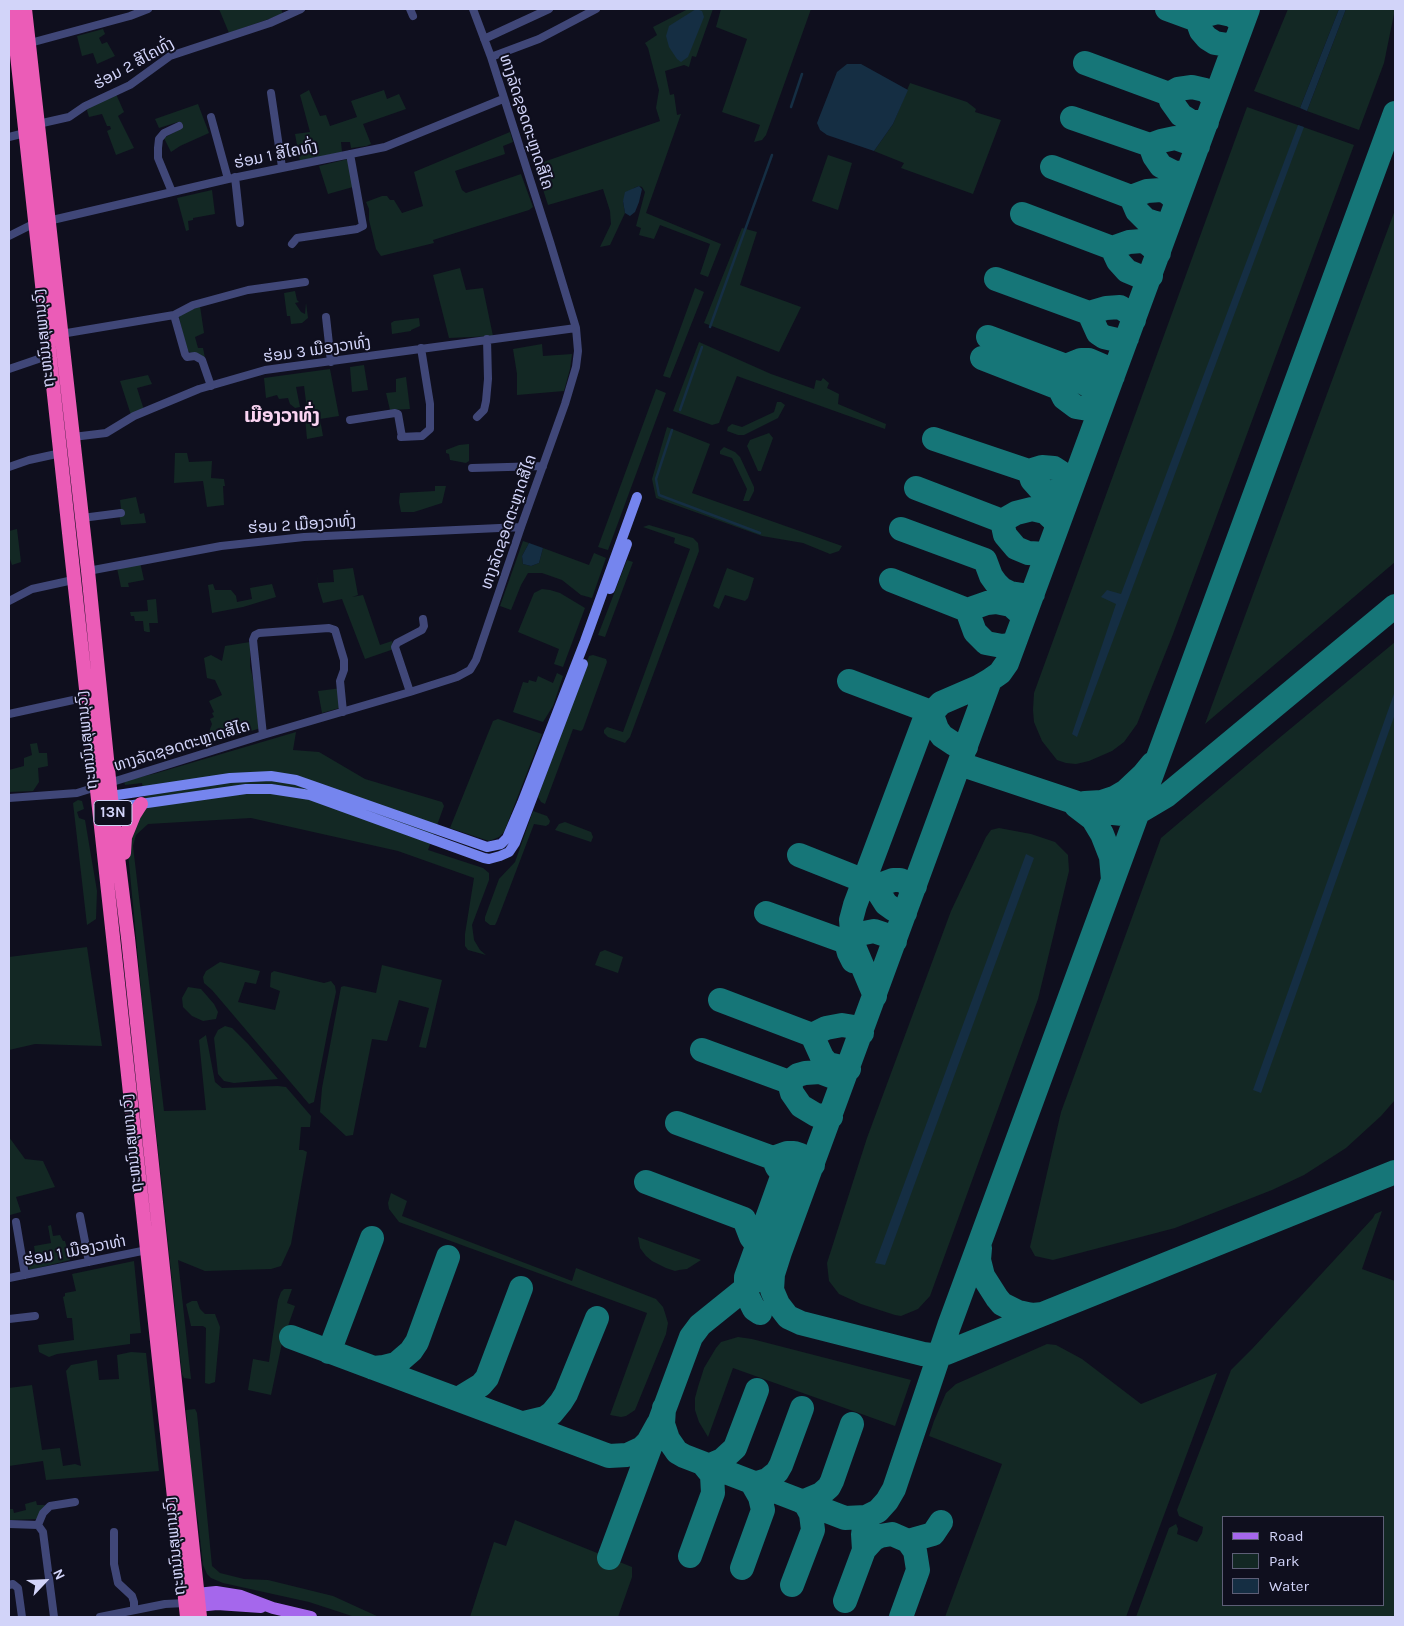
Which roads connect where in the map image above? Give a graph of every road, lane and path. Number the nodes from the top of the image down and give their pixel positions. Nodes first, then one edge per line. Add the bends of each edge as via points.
1 (12, 9) edge
2 (25, 9) edge
3 (148, 9) edge
4 (300, 9) edge
5 (473, 9) edge
6 (549, 9) edge
7 (596, 9) edge
8 (484, 40) junction
9 (30, 43) junction
10 (491, 57) junction
11 (271, 93) dead end
12 (503, 99) junction
13 (211, 117) dead end
14 (38, 124) junction
15 (179, 126) dead end
16 (25, 134) junction
17 (9, 137) edge
18 (350, 154) junction
19 (282, 167) junction
20 (231, 178) junction
21 (172, 192) junction
22 (41, 222) junction
23 (240, 224) dead end
24 (9, 236) edge
25 (292, 244) dead end
26 (305, 282) dead end
27 (174, 315) junction
28 (326, 317) dead end
29 (576, 328) junction
30 (61, 334) junction
31 (487, 339) junction
32 (422, 348) junction
33 (50, 355) junction
34 (331, 362) junction
35 (9, 369) edge
36 (211, 386) junction
37 (477, 416) dead end
38 (350, 420) dead end
39 (73, 437) junction
40 (61, 453) junction
41 (543, 466) junction
42 (9, 467) edge
43 (472, 468) dead end
44 (637, 497) dead end
45 (120, 513) dead end
46 (82, 518) junction
47 (629, 519) junction
48 (521, 527) junction
49 (88, 571) junction
50 (73, 580) junction
51 (9, 601) edge
52 (423, 619) dead end
53 (410, 692) junction
54 (87, 697) junction
55 (343, 712) junction
56 (9, 714) edge
57 (263, 735) junction
58 (230, 778) junction
59 (231, 791) junction
60 (318, 793) junction
61 (104, 796) junction
62 (9, 798) edge
63 (140, 804) junction
64 (444, 831) junction
65 (440, 843) junction
66 (128, 938) junction
67 (80, 1216) dead end
68 (16, 1222) dead end
69 (147, 1250) junction
70 (89, 1262) junction
71 (25, 1275) junction
72 (9, 1278) edge
73 (35, 1316) dead end
74 (9, 1319) edge
75 (75, 1502) dead end
76 (9, 1524) edge
77 (38, 1525) junction
78 (114, 1532) dead end
79 (9, 1585) edge
80 (191, 1606) edge
81 (134, 1610) junction
82 (23, 1617) edge
83 (54, 1617) edge
84 (100, 1617) edge
85 (311, 1617) edge

1 - 16 highway, ຖະຫນົນສຸພານຸວົງ / 13N
2 - 9 highway, ຖະຫນົນສຸພານຸວົງ / 13N
3 - 9 street
4 - 14 street, ຮ່ອມ 2 ສີໄຄທົ່ງ via 270,23 170,56 130,85 69,117
5 - 8 street, ທາງລັດຊອດຕະຫຼາດສີໄຄ
6 - 8 street
7 - 10 street via 540,39
8 - 10 street, ທາງລັດຊອດຕະຫຼາດສີໄຄ
9 - 14 highway, ຖະຫນົນສຸພານຸວົງ / 13N
10 - 12 street, ທາງລັດຊອດຕະຫຼາດສີໄຄ
11 - 19 street
12 - 18 street, ຮ່ອມ 1 ສີໄຄທົ່ງ via 393,144
12 - 29 street, ທາງລັດຊອດຕະຫຼາດສີໄຄ
13 - 20 street
14 - 22 highway, ຖະຫນົນສຸພານຸວົງ / 13N
15 - 21 street via 164,133 158,148 158,158
16 - 17 street
16 - 22 highway, ຖະຫນົນສຸພານຸວົງ / 13N
18 - 19 street, ຮ່ອມ 1 ສີໄຄທົ່ງ
18 - 25 street via 363,226 297,238
19 - 20 street, ຮ່ອມ 1 ສີໄຄທົ່ງ
20 - 21 street, ຮ່ອມ 1 ສີໄຄທົ່ງ
20 - 23 street
21 - 22 street, ຮ່ອມ 1 ສີໄຄທົ່ງ
22 - 24 street, ຮ່ອມ 1 ສີໄຄທົ່ງ
22 - 30 highway, ຖະຫນົນສຸພານຸວົງ / 13N
22 - 33 highway, ຖະຫນົນສຸພານຸວົງ / 13N
26 - 27 street via 248,290 193,305
27 - 30 street
27 - 36 street via 185,354 202,360
28 - 34 street
29 - 31 street, ຮ່ອມ 3 ເມືອງວາທົ່ງ
29 - 41 street, ທາງລັດຊອດຕະຫຼາດສີໄຄ via 576,368
30 - 39 highway, ຖະຫນົນສຸພານຸວົງ / 13N
31 - 32 street, ຮ່ອມ 3 ເມືອງວາທົ່ງ
31 - 37 street via 486,401 484,410
32 - 34 street, ຮ່ອມ 3 ເມືອງວາທົ່ງ
32 - 38 street via 430,429 422,436 402,437 398,414 395,413
33 - 35 street
33 - 40 highway, ຖະຫນົນສຸພານຸວົງ / 13N
34 - 36 street, ຮ່ອມ 3 ເມືອງວາທົ່ງ via 265,370
36 - 39 street, ຮ່ອມ 3 ເມືອງວາທົ່ງ via 134,416 106,433
39 - 46 highway, ຖະຫນົນສຸພານຸວົງ / 13N
40 - 42 street
40 - 50 highway, ຖະຫນົນສຸພານຸວົງ / 13N
41 - 43 street
41 - 48 street, ທາງລັດຊອດຕະຫຼາດສີໄຄ
44 - 47 street
45 - 46 street
46 - 49 highway, ຖະຫນົນສຸພານຸວົງ / 13N
47 - 64 street via 508,838 501,844 488,847
47 - 65 street via 629,537 512,848 490,859
48 - 49 street, ຮ່ອມ 2 ເມືອງວາທົ່ງ via 304,536 221,546
48 - 53 street, ທາງລັດຊອດຕະຫຼາດສີໄຄ via 470,670
49 - 61 highway, ຖະຫນົນສຸພານຸວົງ / 13N
50 - 51 street via 32,589
50 - 54 highway, ຖະຫນົນສຸພານຸວົງ / 13N
52 - 53 street via 422,630 395,647
53 - 55 street, ທາງລັດຊອດຕະຫຼາດສີໄຄ
54 - 56 street
54 - 61 highway, ຖະຫນົນສຸພານຸວົງ / 13N
55 - 57 street, ທາງລັດຊອດຕະຫຼາດສີໄຄ
55 - 57 street via 340,681 344,660 335,630 259,633 253,640
57 - 61 street, ທາງລັດຊອດຕະຫຼາດສີໄຄ
58 - 59 street
58 - 60 street via 271,776 296,780
58 - 61 street
59 - 60 street via 271,789
59 - 63 street
60 - 64 street
60 - 65 street
61 - 62 street, ທາງລັດຊອດຕະຫຼາດສີໄຄ via 77,793
61 - 63 street
61 - 66 highway, ຖະຫນົນສຸພານຸວົງ / 13N
61 - 69 highway, ຖະຫນົນສຸພານຸວົງ / 13N
63 - 66 highway via 125,837
64 - 65 street
66 - 80 highway, ຖະຫນົນສຸພານຸວົງ / 13N
67 - 70 street
68 - 71 street
69 - 70 street, ຮ່ອມ 1 ເມືອງວາທ່າ
69 - 80 highway, ຖະຫນົນສຸພານຸວົງ / 13N
70 - 71 street, ຮ່ອມ 1 ເມືອງວາທ່າ
71 - 72 street, ຮ່ອມ 1 ເມືອງວາທ່າ
73 - 74 street
75 - 77 street via 50,1506
76 - 77 street
77 - 83 street via 43,1532
78 - 81 street via 114,1564 118,1583 132,1596
79 - 82 street via 18,1588
80 - 81 street via 165,1604
80 - 85 main road via 217,1604 273,1608
81 - 84 street

